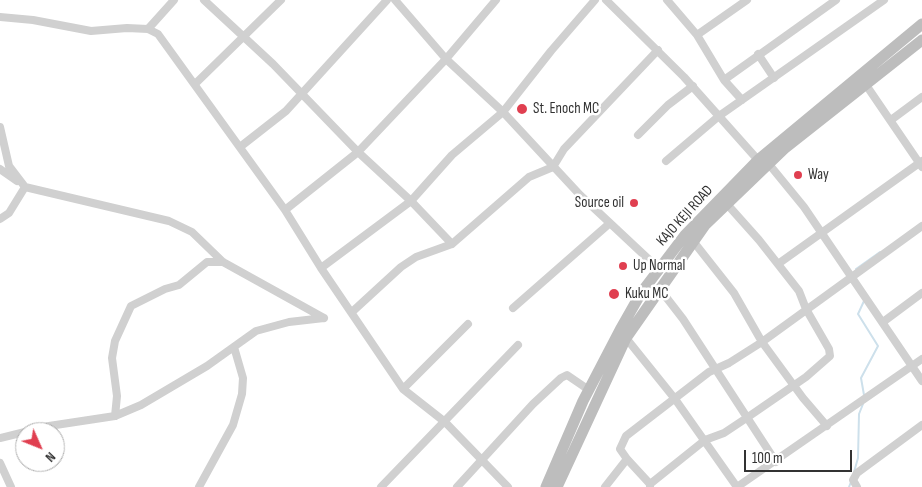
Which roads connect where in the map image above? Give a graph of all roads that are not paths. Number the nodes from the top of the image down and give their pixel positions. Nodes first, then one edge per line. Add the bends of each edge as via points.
1 (174, 0) edge
2 (204, 0) edge
3 (280, 0) edge
4 (387, 0) edge
5 (394, 0) edge
6 (496, 0) edge
7 (595, 0) edge
8 (606, 0) edge
9 (667, 0) edge
10 (747, 0) edge
11 (836, 0) edge
12 (884, 0) edge
13 (0, 17) edge
14 (922, 24) edge
15 (148, 29) junction
16 (697, 35) junction
17 (244, 37) junction
18 (922, 40) edge
19 (658, 50) junction
20 (758, 54) junction
21 (446, 59) junction
22 (774, 78) junction
23 (724, 80) junction
24 (860, 80) junction
25 (195, 84) junction
26 (693, 86) junction
27 (301, 92) junction
28 (922, 97) edge
29 (742, 100) junction
30 (503, 112) junction
31 (719, 116) junction
32 (891, 120) junction
33 (0, 127) edge
34 (638, 135) dead end
35 (240, 146) junction
36 (358, 152) junction
37 (666, 161) dead end
38 (763, 162) junction
39 (921, 163) edge
40 (553, 167) junction
41 (0, 169) edge
42 (25, 187) junction
43 (411, 201) junction
44 (726, 203) junction
45 (284, 210) junction
46 (0, 219) edge
47 (610, 223) junction
48 (922, 226) edge
49 (821, 232) junction
50 (692, 241) junction
51 (452, 244) junction
52 (224, 262) junction
53 (778, 264) junction
54 (321, 268) junction
55 (659, 269) junction
56 (852, 277) junction
57 (659, 288) junction
58 (922, 293) edge
59 (513, 308) dead end
60 (806, 310) junction
61 (352, 312) junction
62 (883, 322) junction
63 (468, 324) dead end
64 (626, 338) junction
65 (762, 342) junction
66 (518, 345) dead end
67 (234, 347) junction
68 (922, 359) edge
69 (911, 366) junction
70 (716, 370) junction
71 (603, 373) junction
72 (922, 381) edge
73 (794, 384) junction
74 (403, 389) junction
75 (588, 390) junction
76 (675, 398) junction
77 (115, 416) junction
78 (748, 417) junction
79 (445, 422) junction
80 (922, 425) edge
81 (827, 426) junction
82 (0, 438) edge
83 (705, 440) junction
84 (627, 459) junction
85 (482, 461) junction
86 (0, 462) edge
87 (776, 462) junction
88 (650, 486) edge
89 (11, 487) edge
90 (199, 487) edge
91 (382, 487) edge
92 (457, 487) edge
93 (508, 487) edge
94 (546, 487) edge
95 (557, 487) edge
96 (605, 487) edge
97 (737, 487) edge
98 (857, 487) edge

1 - 15 street
2 - 17 street
3 - 17 street
4 - 27 street
5 - 21 street
6 - 21 street
7 - 30 street
8 - 19 street
9 - 16 street
10 - 16 street
11 - 20 street
12 - 22 street
13 - 15 street via 91,31
14 - 24 main road, KAJO KEJI ROAD
15 - 25 street via 165,41
16 - 23 street
17 - 25 street
17 - 27 street
18 - 24 main road, KAJO KEJI ROAD
19 - 26 street
19 - 40 street via 564,149
20 - 22 street
20 - 23 street
21 - 30 street
21 - 36 street
22 - 29 street
23 - 29 street
24 - 32 street
24 - 38 main road, KAJO KEJI ROAD
25 - 35 street
26 - 31 street
26 - 34 street
27 - 35 street via 286,111
27 - 36 street
28 - 32 street
29 - 31 street
30 - 40 street
30 - 43 street via 452,155
31 - 37 street
31 - 38 street
32 - 39 street
33 - 42 street via 9,166
35 - 45 street
36 - 43 street
36 - 45 street
38 - 44 main road, KAJO KEJI ROAD
38 - 49 street via 804,207
38 - 55 main road, KAJO KEJI ROAD via 684,235
39 - 49 street
40 - 47 street
40 - 51 street via 529,177
41 - 42 street
42 - 46 street via 9,213
42 - 52 street via 169,221 192,232
43 - 51 street
43 - 54 street
44 - 50 main road, KAJO KEJI ROAD
44 - 53 street
45 - 54 street
47 - 55 street
47 - 59 street
48 - 56 street
49 - 53 street
49 - 56 street
50 - 57 main road, KAJO KEJI ROAD
50 - 65 street via 734,293
51 - 61 street via 416,257 401,267
52 - 67 street via 324,318 289,322 256,331
52 - 77 street via 207,262 179,286 165,289 131,306 114,341
53 - 60 street via 799,291
54 - 61 street
55 - 71 main road, KAJO KEJI ROAD via 642,293
56 - 60 street
56 - 62 street
57 - 64 main road, KAJO KEJI ROAD
57 - 70 street
58 - 62 street
60 - 65 street
60 - 73 street via 830,356
61 - 74 street
62 - 69 street
63 - 74 street
64 - 71 main road, KAJO KEJI ROAD
64 - 76 street
65 - 70 street
65 - 73 street
66 - 79 street
67 - 77 street via 141,405
67 - 90 street via 243,378 242,394 233,424
68 - 69 street
69 - 72 street
69 - 81 street
70 - 76 street via 708,372
70 - 78 street
71 - 75 main road, KAJO KEJI ROAD
71 - 95 main road, KAJO KEJI ROAD
73 - 78 street
73 - 81 street
74 - 79 street
75 - 85 street via 565,375 533,404
75 - 94 main road, KAJO KEJI ROAD
76 - 83 street
76 - 84 street via 626,436 620,448
77 - 82 street via 49,426
78 - 83 street via 724,433
78 - 87 street
79 - 85 street
79 - 91 street
80 - 98 street via 857,473 853,480
81 - 87 street
83 - 88 street
83 - 97 street
84 - 88 street
84 - 96 street
85 - 92 street
85 - 93 street
86 - 89 street
87 - 97 street

